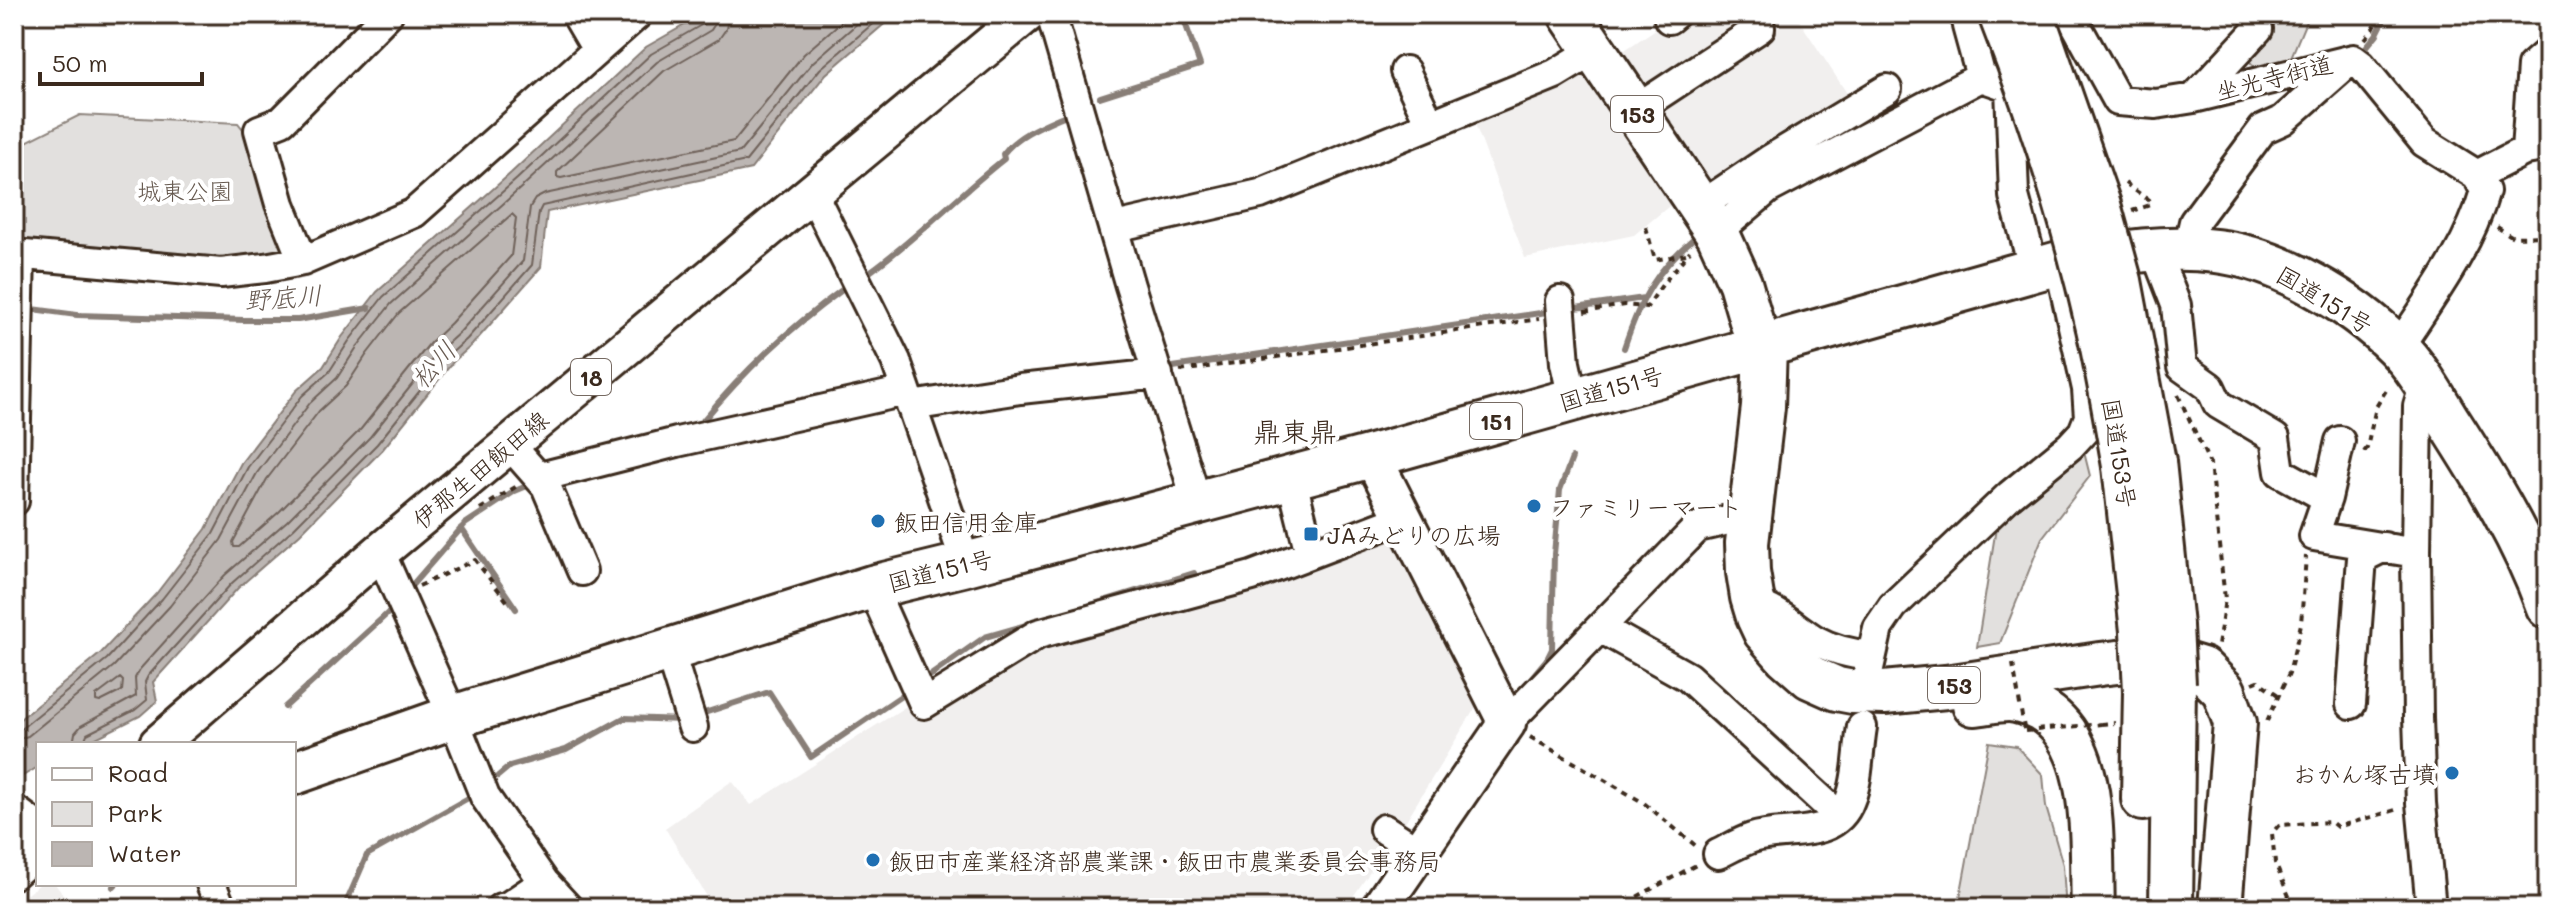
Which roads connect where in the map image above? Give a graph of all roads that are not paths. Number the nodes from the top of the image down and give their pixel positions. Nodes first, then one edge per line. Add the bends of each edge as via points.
1 (388, 14) edge
2 (576, 14) edge
3 (638, 14) edge
4 (1027, 14) edge
5 (1051, 14) edge
6 (1570, 14) edge
7 (1758, 14) edge
8 (2011, 14) edge
9 (2032, 14) edge
10 (2070, 14) edge
11 (2255, 14) edge
12 (1974, 18) edge
13 (597, 50) junction
14 (1593, 51) junction
15 (2548, 52) edge
16 (2353, 59) junction
17 (1405, 71) dead end
18 (1981, 77) junction
19 (1887, 89) dead end
20 (2194, 98) junction
21 (1634, 111) junction
22 (1430, 124) junction
23 (2537, 148) edge
24 (2477, 175) junction
25 (812, 192) junction
26 (1115, 227) junction
27 (1700, 235) junction
28 (2171, 248) junction
29 (2044, 255) junction
30 (303, 261) junction
31 (18, 262) edge
32 (1561, 310) road end
33 (1754, 340) junction
34 (17, 360) edge
35 (2405, 371) junction
36 (1158, 374) junction
37 (909, 399) junction
38 (1573, 399) junction
39 (510, 445) junction
40 (2349, 451) road end
41 (1372, 456) junction
42 (2139, 464) junction
43 (540, 477) junction
44 (1291, 477) junction
45 (2327, 498) junction
46 (14, 501) edge
47 (1197, 502) junction
48 (1404, 518) junction
49 (1728, 520) junction
50 (2384, 547) junction
51 (380, 552) junction
52 (1310, 553) junction
53 (2416, 553) junction
54 (966, 564) junction
55 (582, 571) dead end
56 (872, 587) junction
57 (1754, 604) junction
58 (2548, 607) edge
59 (1604, 626) junction
60 (669, 650) junction
61 (2160, 688) junction
62 (2351, 704) dead end
63 (453, 717) junction
64 (690, 718) dead end
65 (1507, 723) junction
66 (1862, 727) dead end
67 (160, 742) edge
68 (296, 772) edge
69 (1839, 816) junction
70 (1384, 829) dead end
71 (27, 832) edge
72 (1418, 851) junction
73 (1714, 856) road end
74 (14, 874) edge
75 (544, 882) junction
76 (212, 886) edge
77 (221, 908) edge
78 (501, 908) edge
79 (568, 908) edge
80 (1380, 908) edge
81 (2093, 908) edge
82 (2142, 908) edge
83 (2171, 908) edge
84 (2220, 908) edge
85 (2431, 908) edge

1 - 30 street via 282,121 259,130
2 - 13 street
3 - 13 street
4 - 25 main road, 伊那生田飯田線 / 18
5 - 26 street
6 - 14 highway, 153
7 - 21 street via 1760,28
8 - 12 street
9 - 42 highway, 国道153号, bridge via 2120,281
10 - 20 street, 坐光寺街道 via 2118,101 2156,104
11 - 20 street via 2258,29
12 - 18 street
12 - 42 highway, 国道153号, bridge via 2031,93
13 - 30 street via 414,213
14 - 21 highway, 153
14 - 22 street via 1555,74
15 - 23 street via 2532,66
16 - 20 street, 坐光寺街道
16 - 24 street, 坐光寺街道 via 2424,142
16 - 28 street via 2283,120 2263,129
17 - 22 street
18 - 27 street via 1768,189 1729,222
18 - 29 street via 2010,87 2014,196
19 - 27 street via 1769,160
21 - 27 highway, 153
22 - 26 street via 1260,194
23 - 24 street
24 - 35 street via 2485,191 2478,215 2437,288
25 - 37 street via 896,361
25 - 39 main road, 伊那生田飯田線 / 18
26 - 36 street
27 - 33 highway, 153 via 1740,283
28 - 29 highway, 国道151号 / 151
28 - 35 highway, 国道151号 / 151 via 2252,259 2304,281 2380,330
28 - 45 street via 2182,367 2210,387 2218,404 2275,438 2280,472
29 - 33 highway, 国道151号 / 151
29 - 57 street via 2087,389 2089,417 2083,432 1893,606 1878,628 1868,669 1852,654 1817,642 1771,608
30 - 31 street via 221,273
31 - 34 street
32 - 38 street
33 - 38 highway, 国道151号 / 151
33 - 49 highway, 153
33 - 57 highway, 153 via 1763,407 1747,543
34 - 46 street
35 - 53 street via 2418,406
35 - 58 highway, 国道151号 / 151 via 2477,464
36 - 37 street
36 - 47 street
37 - 43 street via 677,442
37 - 54 street
38 - 41 highway, 国道151号 / 151
39 - 43 street
39 - 51 main road, 伊那生田飯田線 / 18
40 - 45 street
41 - 44 highway, 国道151号 / 151
41 - 48 main road
42 - 61 highway, 国道153号, bridge
43 - 55 street
44 - 47 highway, 国道151号 / 151
44 - 52 street
45 - 50 street via 2314,536
47 - 54 highway, 国道151号 / 151
48 - 52 street
48 - 65 main road
49 - 59 street via 1698,527
49 - 81 highway, 153 via 1733,594 1756,639 1793,679 1821,696 1854,706 1910,711 2014,700 2041,710 2058,724 2081,760
50 - 53 street
50 - 62 street via 2362,558
51 - 63 street
51 - 67 main road, 伊那生田飯田線 / 18
52 - 56 street via 1252,576 1038,634 924,704
53 - 85 street via 2421,803
54 - 56 highway, 国道151号 / 151
56 - 60 highway, 国道151号 / 151
57 - 84 highway, 153 via 1765,632 1798,667 1823,684 1853,692 1946,687 2162,657 2202,669 2224,691 2235,723
59 - 65 street
59 - 69 street via 1688,677
60 - 63 highway, 国道151号 / 151
60 - 64 street
61 - 82 highway, 国道153号
61 - 83 highway, 国道153号
63 - 68 highway, 国道151号 / 151
63 - 75 street via 485,797
65 - 72 main road
66 - 69 street via 1850,801
69 - 73 street via 1815,831 1752,838
70 - 72 street
71 - 74 street
72 - 80 main road
75 - 78 street
75 - 79 street
76 - 77 street

